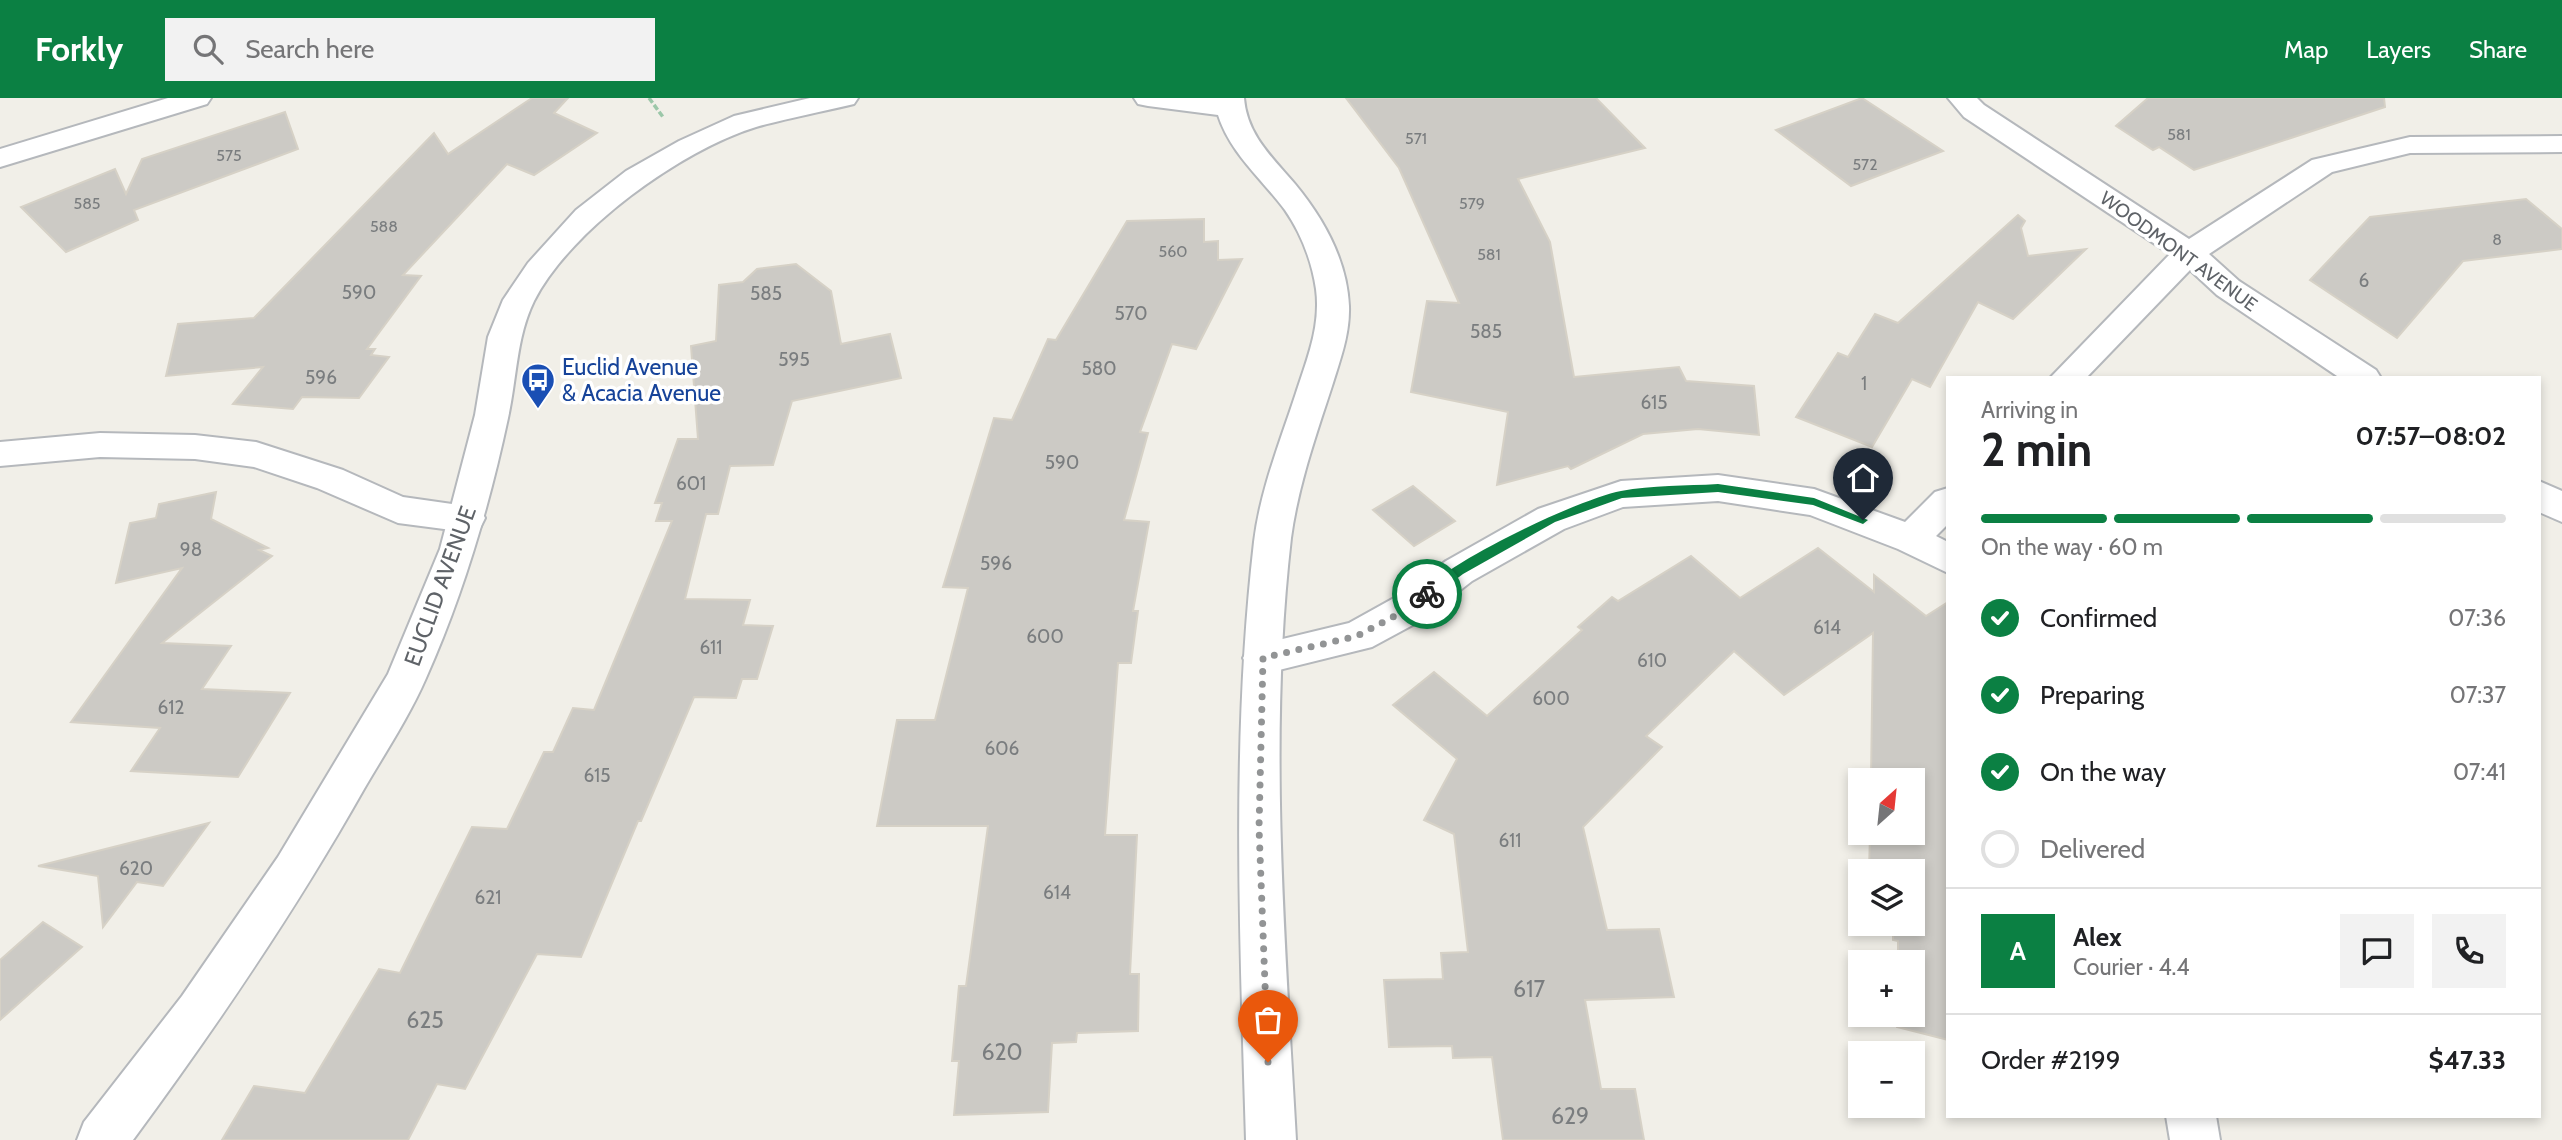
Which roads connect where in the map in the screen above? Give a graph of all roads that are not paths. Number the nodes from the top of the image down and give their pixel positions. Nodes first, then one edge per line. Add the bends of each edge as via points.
1 (197, 98) edge
2 (844, 98) edge
3 (1148, 98) edge
4 (1962, 98) edge
5 (1230, 103) edge
6 (2562, 144) edge
7 (0, 158) edge
8 (2189, 253) junction
9 (2069, 376) edge
10 (2361, 376) edge
11 (0, 454) edge
12 (2541, 495) edge
13 (1946, 503) edge
14 (2562, 509) edge
15 (467, 518) junction
16 (1911, 539) junction
17 (1946, 558) edge
18 (1263, 658) junction
19 (2191, 1118) edge
20 (102, 1140) edge
21 (1270, 1140) edge
22 (2195, 1140) edge

1 - 7 street
2 - 15 street, EUCLID AVENUE via 744,122 689,147 636,177 561,242 519,300 504,337 492,415
3 - 5 street
4 - 8 street, WOODMONT AVENUE via 1974,111
5 - 18 street via 1245,144 1307,220 1324,259 1333,308 1323,361 1273,536
6 - 8 street via 2410,145 2322,166
8 - 9 street
8 - 10 street, WOODMONT AVENUE via 2228,288
11 - 15 street via 100,445 195,447 256,455 330,478 398,510
12 - 14 street
13 - 16 street
15 - 20 street, EUCLID AVENUE via 406,679 294,871 199,1012
16 - 17 street
16 - 18 street via 1814,502 1718,488 1621,494 1551,519 1357,636
18 - 21 street via 1259,828
19 - 22 street

